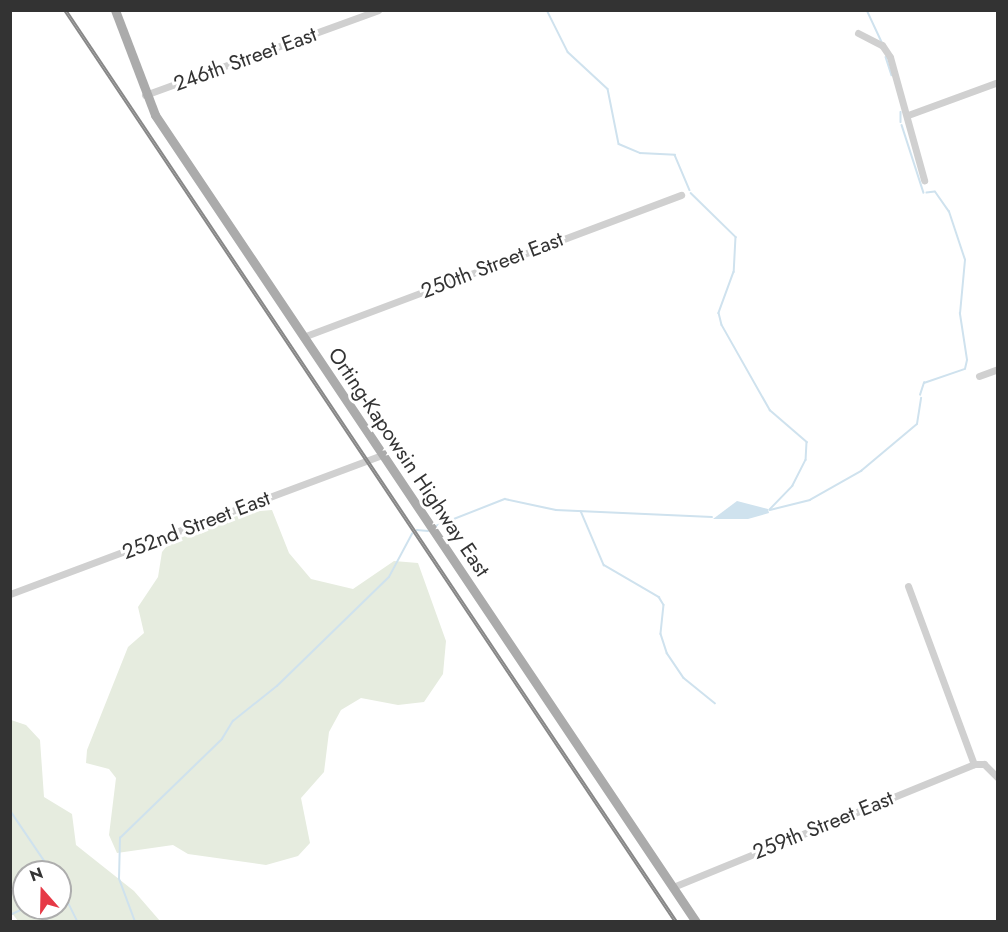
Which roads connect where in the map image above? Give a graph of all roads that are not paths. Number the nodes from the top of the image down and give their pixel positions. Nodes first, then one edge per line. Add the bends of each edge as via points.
1 (115, 10) edge
2 (378, 10) edge
3 (858, 33) dead end
4 (998, 82) edge
5 (145, 96) junction
6 (908, 115) junction
7 (924, 180) dead end
8 (681, 195) dead end
9 (303, 337) junction
10 (998, 369) edge
11 (979, 376) dead end
12 (382, 455) junction
13 (908, 586) dead end
14 (10, 594) edge
15 (974, 764) junction
16 (998, 778) edge
17 (673, 887) junction
18 (696, 921) edge

1 - 5 main road, Orting-Kapowsin Highway East
2 - 5 street, 246th Street East
3 - 6 street via 887,51
4 - 6 street
5 - 9 main road, Orting-Kapowsin Highway East
6 - 7 street
8 - 9 street, 250th Street East
9 - 12 main road, Orting-Kapowsin Highway East
10 - 11 street
12 - 14 street, 252nd Street East
12 - 17 main road, Orting-Kapowsin Highway East
13 - 15 street
15 - 16 street via 984,764
15 - 17 street, 259th Street East
17 - 18 main road, Orting-Kapowsin Highway East

